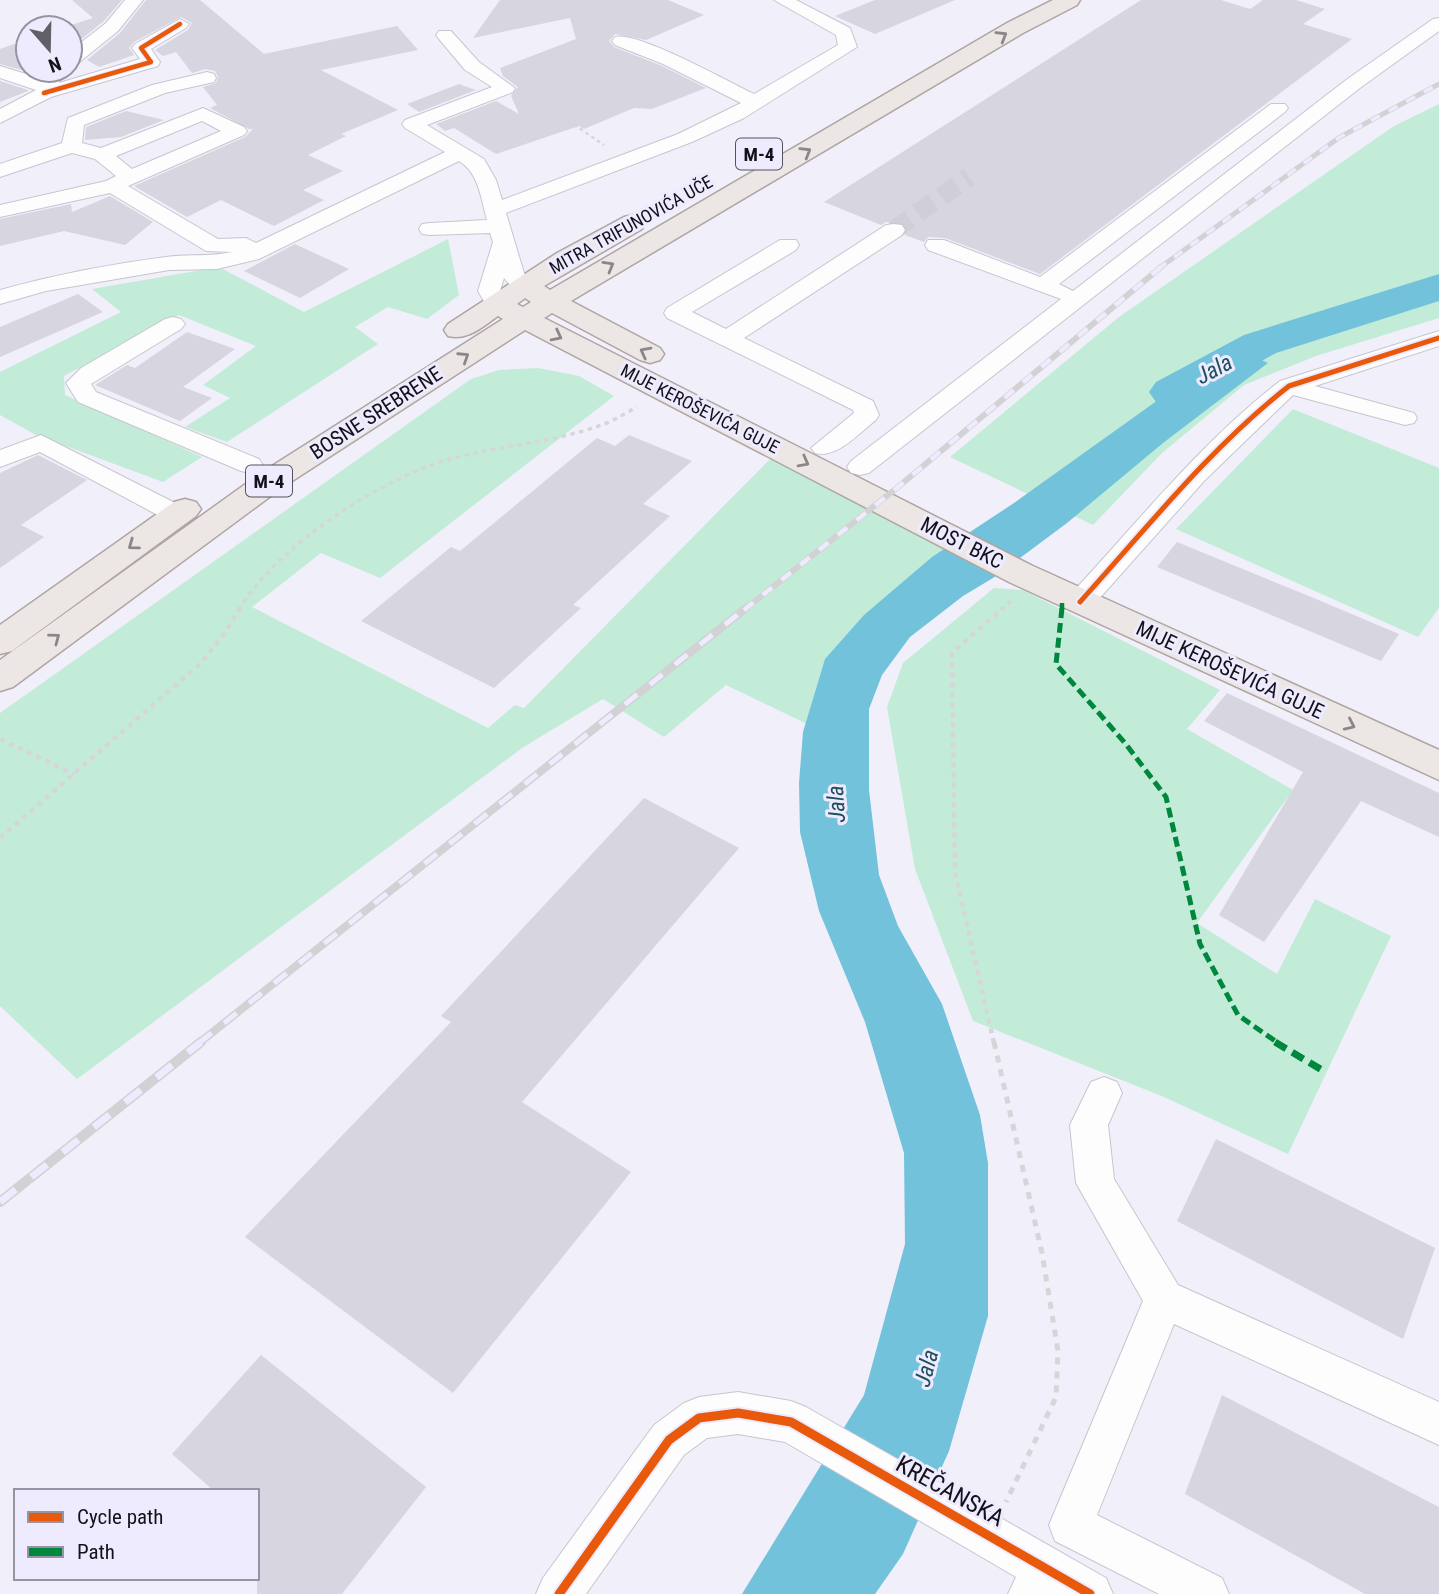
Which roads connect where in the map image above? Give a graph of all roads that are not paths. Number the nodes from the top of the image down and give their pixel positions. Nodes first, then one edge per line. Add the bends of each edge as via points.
1 (134, 0) edge
2 (783, 0) edge
3 (1020, 0) edge
4 (1069, 0) edge
5 (1439, 23) edge
6 (180, 24) dead end
7 (445, 35) dead end
8 (621, 41) dead end
9 (84, 49) edge
10 (84, 76) edge
11 (207, 78) dead end
12 (48, 84) edge
13 (755, 102) junction
14 (1278, 108) dead end
15 (0, 117) edge
16 (71, 146) junction
17 (457, 150) junction
18 (102, 155) junction
19 (0, 171) edge
20 (122, 182) junction
21 (683, 196) dead end
22 (0, 211) edge
23 (648, 215) dead end
24 (498, 226) junction
25 (430, 229) dead end
26 (894, 230) tunnel mouth
27 (788, 245) dead end
28 (936, 245) dead end
29 (1042, 285) junction
30 (523, 286) junction
31 (0, 297) edge
32 (1077, 298) junction
33 (551, 301) junction
34 (511, 312) junction
35 (173, 324) dead end
36 (728, 338) junction
37 (1439, 338) edge
38 (1290, 386) junction
39 (1405, 418) dead end
40 (824, 448) junction
41 (0, 459) edge
42 (250, 466) junction
43 (860, 467) junction
44 (912, 506) junction
45 (176, 514) junction
46 (1027, 577) joint
47 (1088, 593) junction
48 (0, 642) edge
49 (0, 678) edge
50 (1439, 737) edge
51 (1439, 766) edge
52 (1104, 1093) dead end
53 (1164, 1300) junction
54 (1439, 1423) edge
55 (1040, 1582) edge
56 (559, 1594) edge
57 (1090, 1594) edge
58 (1206, 1594) edge

1 - 9 street via 112,27
2 - 13 street via 844,32 848,47
3 - 21 main road, MITRA TRIFUNOVIĆA UČE / M-4
33 -> 4 main road, MITRA TRIFUNOVIĆA UČE / M-4
5 - 32 street
6 - 10 street via 141,48 151,62
7 - 17 street via 471,65 506,88 412,124
8 - 13 street
11 - 16 street via 159,89 75,122
12 - 15 street
13 - 24 street
14 - 29 street
16 - 18 street
16 - 19 street
17 - 20 street via 242,246 214,246
17 - 24 street via 477,163
17 - 31 street via 251,254 217,262 144,267
18 - 20 street
18 - 20 street via 203,114 237,131
20 - 22 street
23 - 30 main road, MITRA TRIFUNOVIĆA UČE / M-4
24 - 25 street
24 - 30 street via 513,275
24 - 34 street via 489,292
26 - 36 street
27 - 36 street via 674,313
28 - 29 street
29 - 32 street
30 - 33 main road, MIJE KEROŠEVIĆA GUJE
30 - 34 main road, MITRA TRIFUNOVIĆA UČE / M-4
32 - 43 street
33 - 34 main road, BOSNE SREBRENE / M-4
40 -> 33 main road, MIJE KEROŠEVIĆA GUJE
34 - 42 main road, BOSNE SREBRENE / M-4
34 -> 44 main road, MIJE KEROŠEVIĆA GUJE
49 -> 34 main road, BOSNE SREBRENE / M-4
35 - 42 street via 78,383 98,402
36 - 40 street via 864,406 867,415 862,421
37 - 38 street
38 - 39 street
38 - 47 street via 1195,474
40 - 43 main road, MIJE KEROŠEVIĆA GUJE
41 - 45 street via 41,443
42 - 45 main road, BOSNE SREBRENE / M-4
43 - 44 main road, MIJE KEROŠEVIĆA GUJE
44 - 46 main road, MOST BKC
45 -> 48 main road, BOSNE SREBRENE / M-4
46 - 47 main road, MIJE KEROŠEVIĆA GUJE
47 - 50 main road, MIJE KEROŠEVIĆA GUJE
47 -> 51 main road, MIJE KEROŠEVIĆA GUJE
52 - 53 street via 1088,1125 1096,1183
53 - 54 street
53 - 58 street via 1071,1525
55 - 56 street, KREČANSKA via 990,1535 790,1422 738,1413 699,1418 669,1440
55 - 57 street, KREČANSKA

